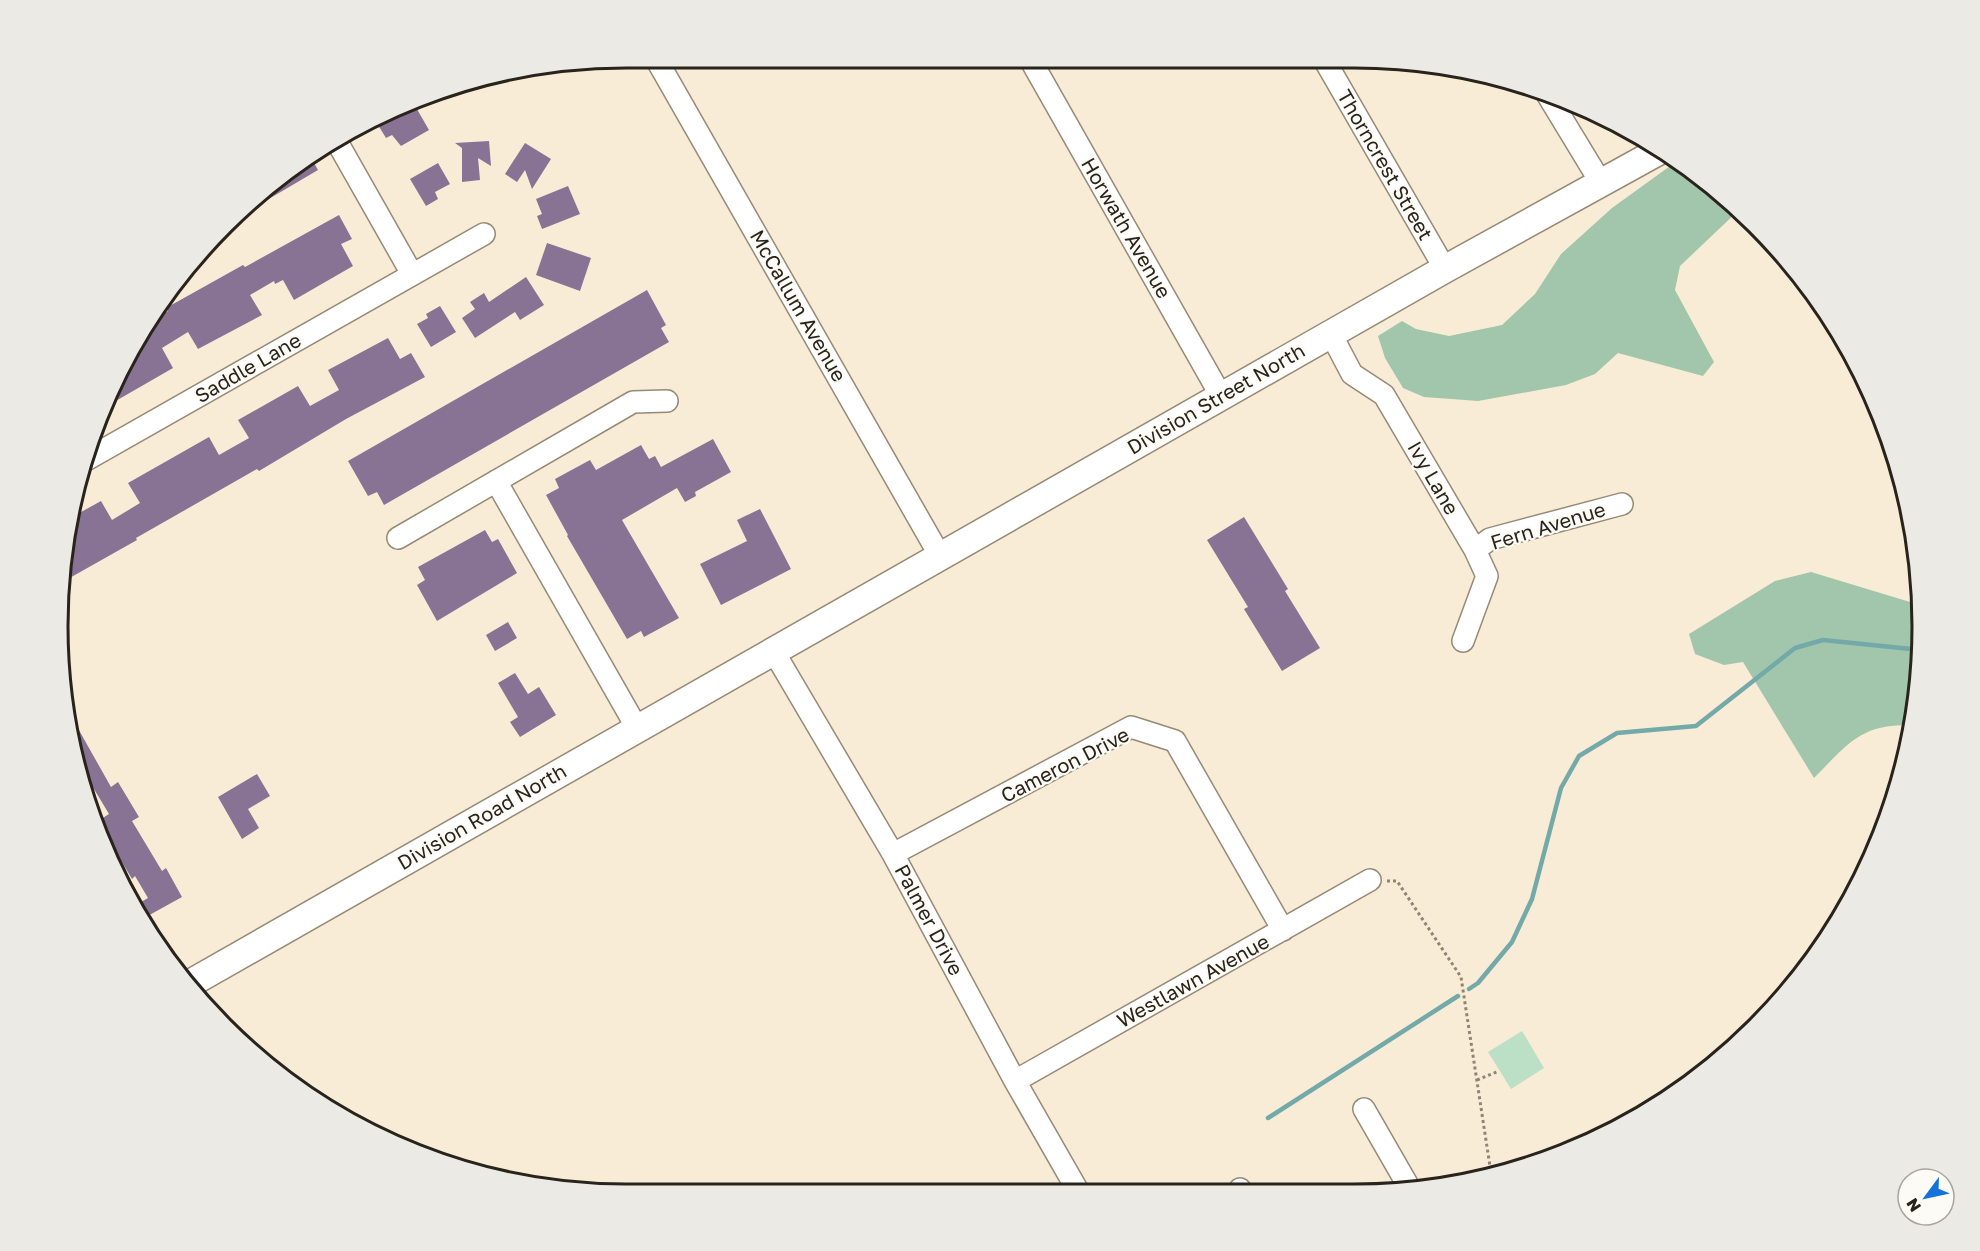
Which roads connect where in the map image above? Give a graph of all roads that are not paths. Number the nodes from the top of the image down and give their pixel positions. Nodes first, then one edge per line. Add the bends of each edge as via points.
1 (661, 68) edge
2 (1035, 68) edge
3 (1329, 68) edge
4 (1553, 104) edge
5 (340, 146) edge
6 (1653, 154) edge
7 (1601, 183) junction
8 (484, 234) dead end
9 (1445, 269) junction
10 (412, 274) junction
11 (1330, 334) junction
12 (1221, 396) junction
13 (667, 401) dead end
14 (94, 455) edge
15 (496, 481) junction
16 (1622, 504) dead end
17 (398, 538) dead end
18 (1476, 550) junction
19 (940, 556) junction
20 (1463, 641) dead end
21 (774, 652) junction
22 (637, 728) junction
23 (893, 854) junction
24 (1370, 880) road end
25 (1283, 930) junction
26 (195, 980) edge
27 (1015, 1081) junction
28 (1364, 1109) dead end
29 (1405, 1181) edge
30 (1074, 1184) edge

1 - 19 street, McCallum Avenue
2 - 12 street, Horwath Avenue
3 - 9 street, Thorncrest Street
4 - 7 street
5 - 10 street
6 - 7 main road, Division Street North
7 - 9 main road, Division Street North
8 - 10 street, Saddle Lane
9 - 11 main road, Division Street North
10 - 14 street, Saddle Lane
11 - 12 main road, Division Street North
11 - 18 street, Ivy Lane via 1352,374 1384,395
12 - 19 main road, Division Street North
13 - 15 street via 633,402
15 - 17 street
15 - 22 street
16 - 18 street, Fern Avenue via 1490,539
18 - 20 street, Ivy Lane via 1487,576
19 - 21 main road, Division Street North
21 - 22 main road, Division Road North
21 - 23 street, Palmer Drive
22 - 26 main road, Division Road North
23 - 25 street, Cameron Drive via 1131,728 1175,741
23 - 27 street, Palmer Drive
24 - 25 street, Westlawn Avenue
25 - 27 street, Westlawn Avenue
27 - 30 street, Palmer Drive
28 - 29 street

